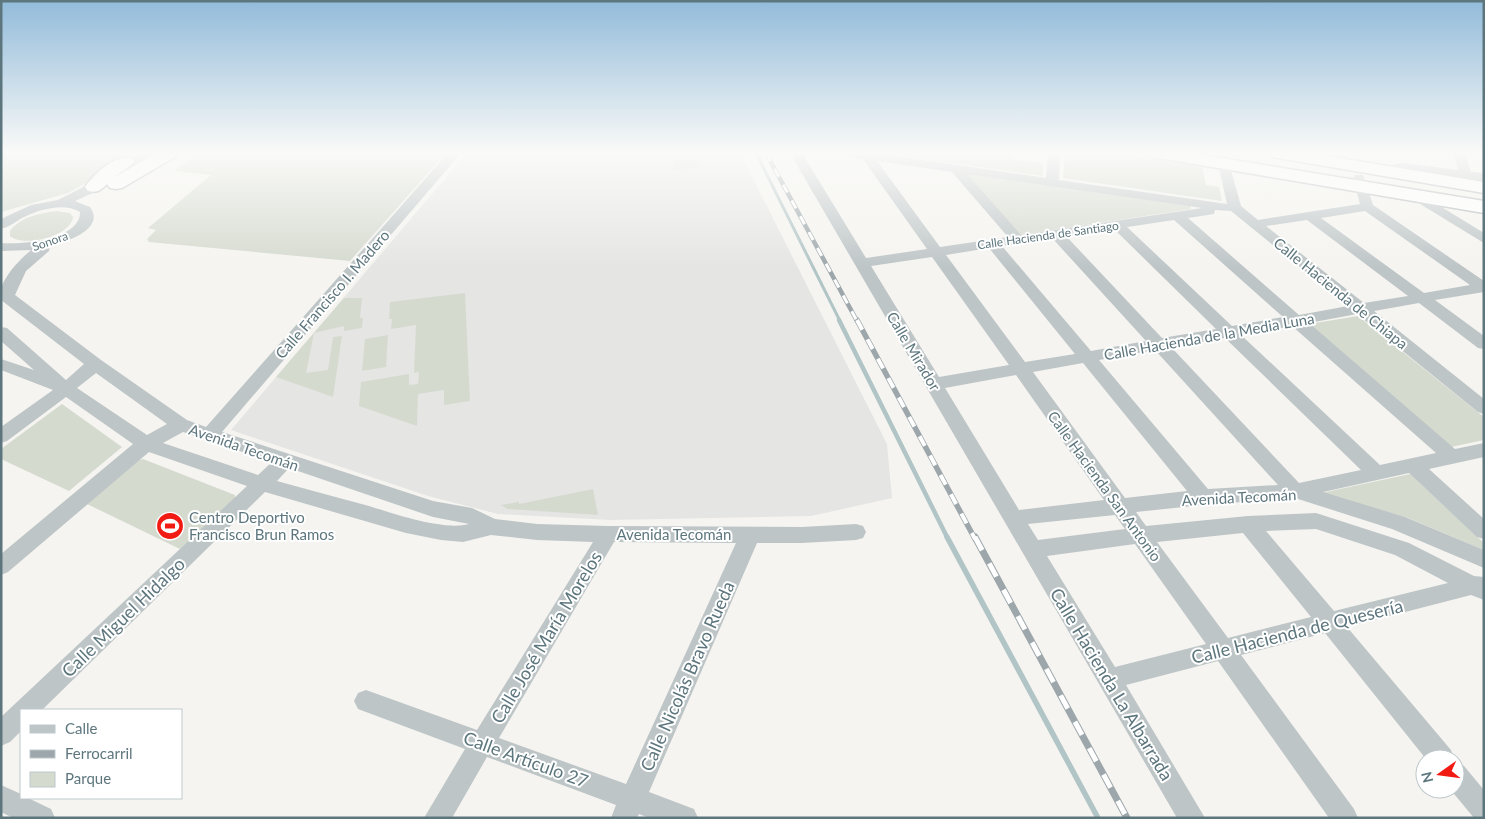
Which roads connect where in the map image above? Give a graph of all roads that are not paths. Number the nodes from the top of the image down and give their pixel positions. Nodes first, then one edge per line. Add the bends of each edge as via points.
1 (98, 191) edge
2 (104, 191) edge
3 (106, 191) edge
4 (422, 191) edge
5 (819, 191) edge
6 (894, 191) edge
7 (975, 191) edge
8 (1111, 191) edge
9 (1229, 191) edge
10 (1363, 191) edge
11 (1398, 191) edge
12 (1424, 191) edge
13 (1417, 196) junction
14 (1484, 200) edge
15 (93, 201) junction
16 (60, 204) junction
17 (1367, 207) junction
18 (1484, 207) edge
19 (1232, 208) junction
20 (20, 214) junction
21 (1177, 216) junction
22 (1310, 216) junction
23 (1, 218) edge
24 (1255, 224) junction
25 (1, 225) edge
26 (1117, 225) junction
27 (1056, 234) junction
28 (1484, 238) edge
29 (60, 239) junction
30 (1018, 240) junction
31 (992, 244) junction
32 (1, 247) edge
33 (937, 252) junction
34 (28, 258) junction
35 (861, 263) junction
36 (1, 273) edge
37 (1483, 288) edge
38 (4, 294) edge
39 (1422, 298) junction
40 (1361, 309) junction
41 (1296, 320) junction
42 (1, 332) edge
43 (1229, 332) junction
44 (1484, 344) edge
45 (1159, 345) junction
46 (1087, 357) junction
47 (1, 364) edge
48 (95, 364) junction
49 (1021, 369) junction
50 (934, 384) junction
51 (66, 389) junction
52 (1484, 408) edge
53 (180, 425) junction
54 (209, 435) junction
55 (1, 436) edge
56 (146, 444) junction
57 (1484, 450) edge
58 (1452, 457) junction
59 (284, 461) junction
60 (1412, 465) junction
61 (1376, 473) junction
62 (262, 484) junction
63 (1295, 491) junction
64 (1203, 497) junction
65 (1120, 505) junction
66 (1014, 518) junction
67 (1248, 524) junction
68 (491, 528) junction
69 (1484, 531) edge
70 (856, 532) dead end
71 (608, 534) junction
72 (750, 535) junction
73 (1141, 535) junction
74 (1033, 549) junction
75 (1484, 560) edge
76 (2, 565) edge
77 (1480, 587) edge
78 (1330, 622) junction
79 (1224, 650) junction
80 (1109, 679) junction
81 (366, 702) dead end
82 (27, 709) edge
83 (20, 716) edge
84 (1, 734) edge
85 (482, 744) junction
86 (1434, 749) edge
87 (1465, 787) edge
88 (1, 798) edge
89 (628, 808) edge
90 (1484, 810) edge
91 (42, 818) edge
92 (437, 818) edge
93 (685, 818) edge
94 (1192, 818) edge
95 (1345, 818) edge

1 - 15 highway
2 - 15 street, Sonora
3 - 15 street, Sonora
4 - 54 street, Calle Francisco I. Madero
5 - 35 street, Calle Mirador
6 - 33 street, Calle Hacienda San Antonio
7 - 30 street
8 - 19 street
9 - 19 street
10 - 17 street
11 - 13 highway
12 - 14 highway
13 - 18 highway
13 - 28 street
15 - 16 street, Sonora
15 - 16 street, Sonora via 85,209
15 - 29 street, Sonora via 87,220
16 - 20 street, Sonora
17 - 22 street
17 - 37 street
19 - 21 street, Calle Hacienda de Santiago
19 - 24 street, Calle Hacienda de Chiapa
20 - 23 street
20 - 25 street, Sonora
21 - 26 street, Calle Hacienda de Santiago
21 - 41 street
22 - 24 street
22 - 39 street
24 - 40 street, Calle Hacienda de Chiapa
26 - 27 street, Calle Hacienda de Santiago
26 - 43 street
27 - 30 street, Calle Hacienda de Santiago
27 - 45 street
29 - 32 street, Sonora via 23,249
29 - 34 street
30 - 31 street, Calle Hacienda de Santiago
31 - 33 street, Calle Hacienda de Santiago
31 - 46 street
33 - 35 street, Calle Hacienda de Santiago
33 - 49 street, Calle Hacienda San Antonio
34 - 36 street
34 - 38 street
35 - 50 street, Calle Mirador
37 - 39 street, Calle Hacienda de la Media Luna
38 - 48 street, Avenida Tecomán
39 - 40 street, Calle Hacienda de la Media Luna
39 - 44 street
40 - 41 street, Calle Hacienda de la Media Luna
40 - 52 street, Calle Hacienda de Chiapa
41 - 43 street, Calle Hacienda de la Media Luna
41 - 58 street
42 - 51 street, Avenida Tecomán
43 - 45 street, Calle Hacienda de la Media Luna
43 - 61 street
45 - 46 street, Calle Hacienda de la Media Luna
45 - 63 street
46 - 49 street, Calle Hacienda de la Media Luna
46 - 64 street
47 - 51 street
48 - 51 street
48 - 53 street, Avenida Tecomán
49 - 50 street, Calle Hacienda de la Media Luna
49 - 65 street, Calle Hacienda San Antonio
50 - 66 street, Calle Mirador
51 - 55 street
51 - 56 street, Avenida Tecomán
53 - 54 street, Avenida Tecomán
53 - 56 street
54 - 59 street, Avenida Tecomán
56 - 62 street, Avenida Tecomán
56 - 76 street
57 - 58 street
58 - 60 street
59 - 62 street, Calle Miguel Hidalgo
59 - 68 street, Avenida Tecomán via 433,509 472,516
60 - 61 street
60 - 69 street
61 - 63 street
62 - 68 street, Avenida Tecomán via 441,532 463,534
62 - 82 street, Calle Miguel Hidalgo
63 - 64 street, Avenida Tecomán
63 - 75 street, Avenida Tecomán via 1398,522
64 - 65 street, Avenida Tecomán
65 - 66 street, Avenida Tecomán
65 - 73 street, Calle Hacienda San Antonio
66 - 74 street, Calle Mirador
67 - 73 street, Avenida Tecomán
67 - 77 street, Avenida Tecomán via 1316,521 1402,549
67 - 78 street
68 - 71 street, Avenida Tecomán
70 - 72 street, Avenida Tecomán
71 - 72 street, Avenida Tecomán
71 - 85 street, Calle José María Morelos
72 - 89 street, Calle Nicolás Bravo Rueda
73 - 74 street, Avenida Tecomán
73 - 79 street, Calle Hacienda San Antonio
74 - 80 street, Calle Hacienda La Albarrada
77 - 78 street, Calle Hacienda de Quesería
78 - 79 street, Calle Hacienda de Quesería
78 - 86 street
79 - 80 street, Calle Hacienda de Quesería
79 - 95 street, Calle Hacienda San Antonio
80 - 94 street, Calle Hacienda La Albarrada
81 - 85 street, Calle Artículo 27
83 - 84 street
85 - 89 street, Calle Artículo 27
85 - 92 street, Calle José María Morelos
87 - 90 street
88 - 91 street
89 - 93 street, Calle Artículo 27

